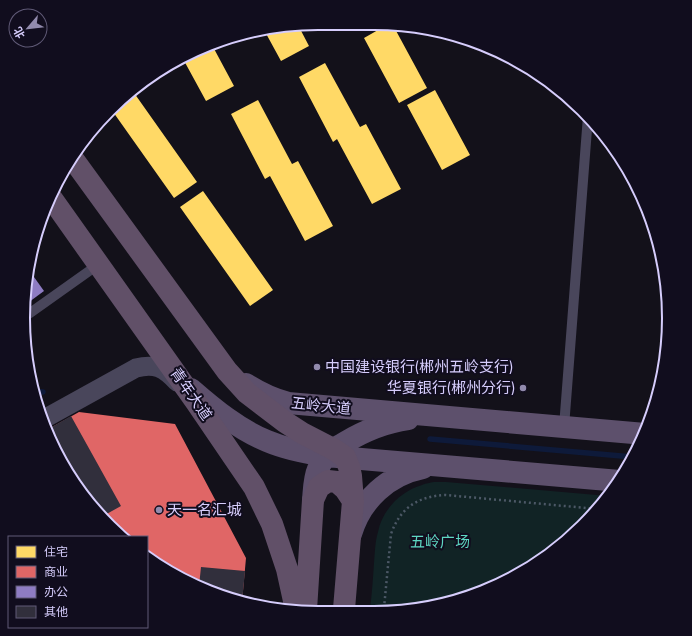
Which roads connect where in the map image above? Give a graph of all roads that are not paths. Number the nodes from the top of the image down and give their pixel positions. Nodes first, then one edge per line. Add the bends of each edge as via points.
1 (587, 124) edge
2 (76, 163) edge
3 (55, 202) edge
4 (99, 264) junction
5 (30, 313) edge
6 (142, 325) junction
7 (214, 355) junction
8 (136, 368) junction
9 (182, 382) junction
10 (196, 402) junction
11 (47, 417) edge
12 (443, 417) junction
13 (564, 427) junction
14 (637, 433) edge
15 (335, 454) junction
16 (444, 467) junction
17 (611, 480) edge
18 (313, 500) junction
19 (353, 501) junction
20 (348, 555) junction
21 (295, 605) edge
22 (306, 605) edge
23 (344, 606) edge

1 - 13 lane
2 - 7 highway
3 - 4 highway, 青年大道
4 - 5 lane
4 - 6 highway, 青年大道
6 - 8 street via 146,335 146,352
6 - 9 highway, 青年大道
7 - 12 main road, 五岭大道 via 246,384 260,393 288,404
7 - 15 highway via 247,393 285,422
8 - 10 street via 161,368
8 - 11 street
9 - 10 highway, 青年大道
9 - 15 main road via 254,435 295,450
10 - 21 highway, 青年大道 via 254,487 272,524 287,569
12 - 13 main road, 五岭大道
12 - 15 main road, 五岭大道 via 418,417 383,425 361,434
13 - 14 main road, 五岭大道
15 - 16 main road
15 - 18 main road via 318,468
15 - 19 highway via 349,467
16 - 17 main road
16 - 20 main road via 416,469 402,474 378,489 360,512 350,540
18 - 19 highway via 319,487 328,481 337,482
18 - 22 highway
19 - 20 highway
20 - 23 highway

